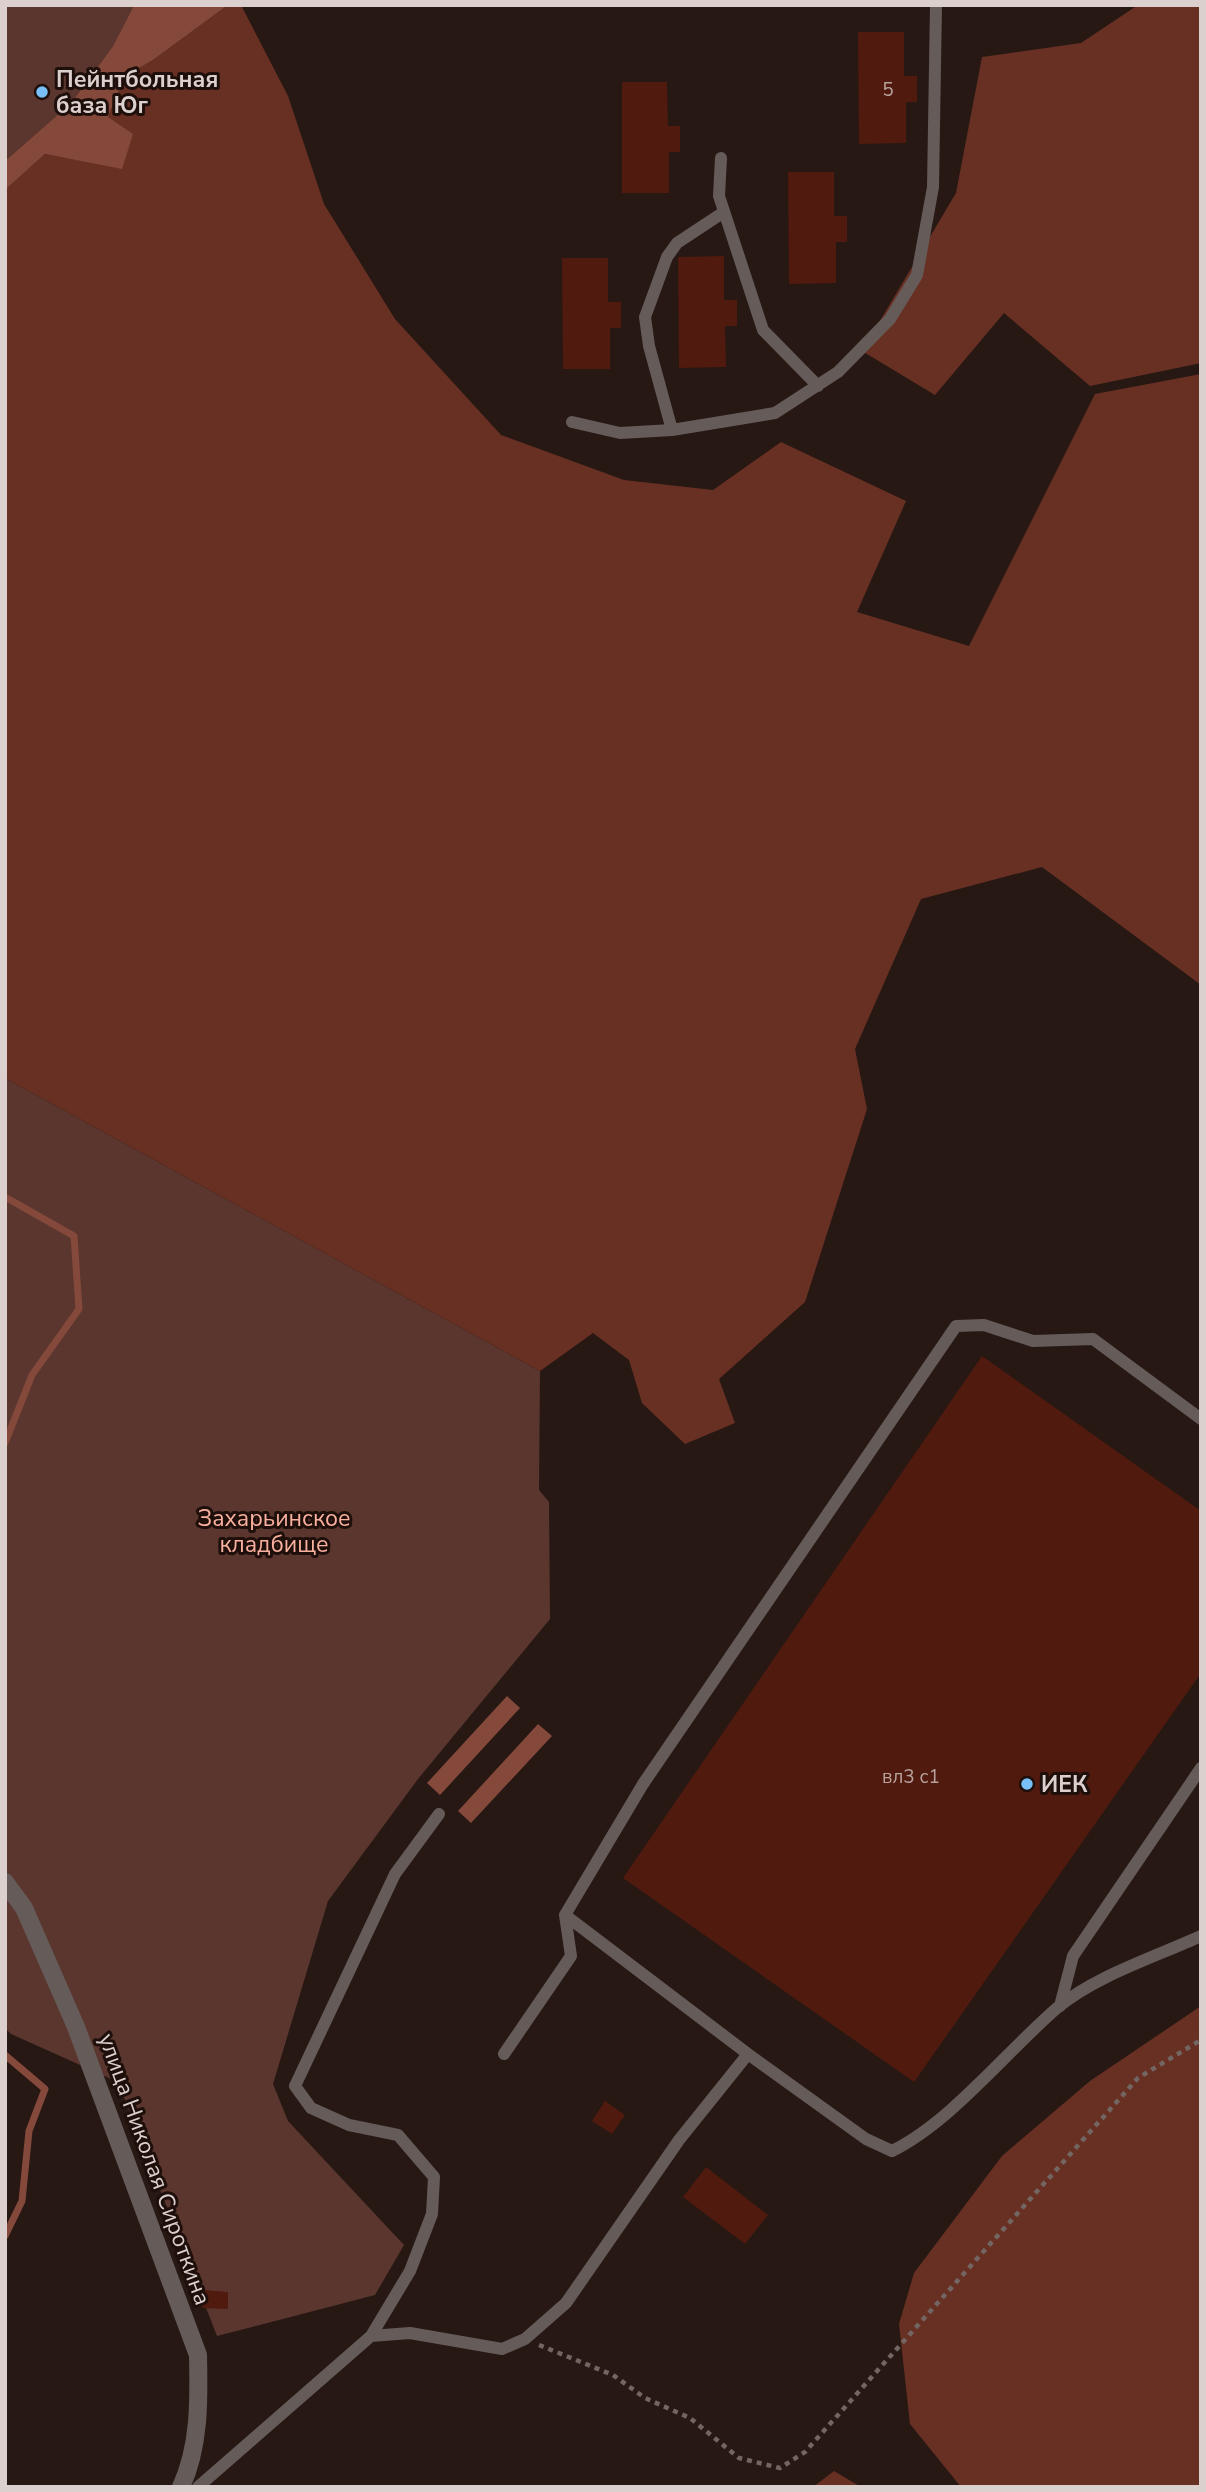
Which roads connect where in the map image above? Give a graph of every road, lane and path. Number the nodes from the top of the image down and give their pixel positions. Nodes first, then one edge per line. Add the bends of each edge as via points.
1 (936, 5) edge
2 (721, 158) dead end
3 (724, 212) junction
4 (818, 386) junction
5 (572, 422) dead end
6 (672, 430) junction
7 (1201, 1419) edge
8 (1201, 1768) edge
9 (439, 1814) dead end
10 (5, 1882) edge
11 (565, 1915) junction
12 (1201, 1936) edge
13 (1060, 2007) junction
14 (1201, 2040) edge
15 (504, 2054) dead end
16 (748, 2054) junction
17 (370, 2336) junction
18 (525, 2339) junction
19 (181, 2487) edge
20 (198, 2487) edge

1 - 4 lane via 933,187 917,275 890,319
2 - 3 lane via 719,196
3 - 4 lane via 763,330
3 - 6 lane via 677,243 667,257 645,317
4 - 6 lane via 775,413
5 - 6 lane via 620,433
7 - 11 lane via 1093,1339 1033,1341 984,1325 956,1326 643,1784
8 - 13 lane via 1073,1956
9 - 17 lane via 395,1874 295,2085 311,2108 349,2125 398,2135 434,2177 432,2214 410,2271
10 - 19 street, улица Николая Сироткина via 24,1908 76,2027 198,2355 199,2410 189,2469
11 - 15 lane via 571,1956
11 - 16 lane
12 - 13 lane via 1097,1983
13 - 16 lane via 947,2111 892,2151 866,2139
14 - 18 path via 1138,2078 805,2452 780,2468 739,2458 690,2418 645,2398 613,2375
16 - 18 lane via 679,2140 566,2303
17 - 18 lane via 411,2333 502,2349
17 - 20 lane

